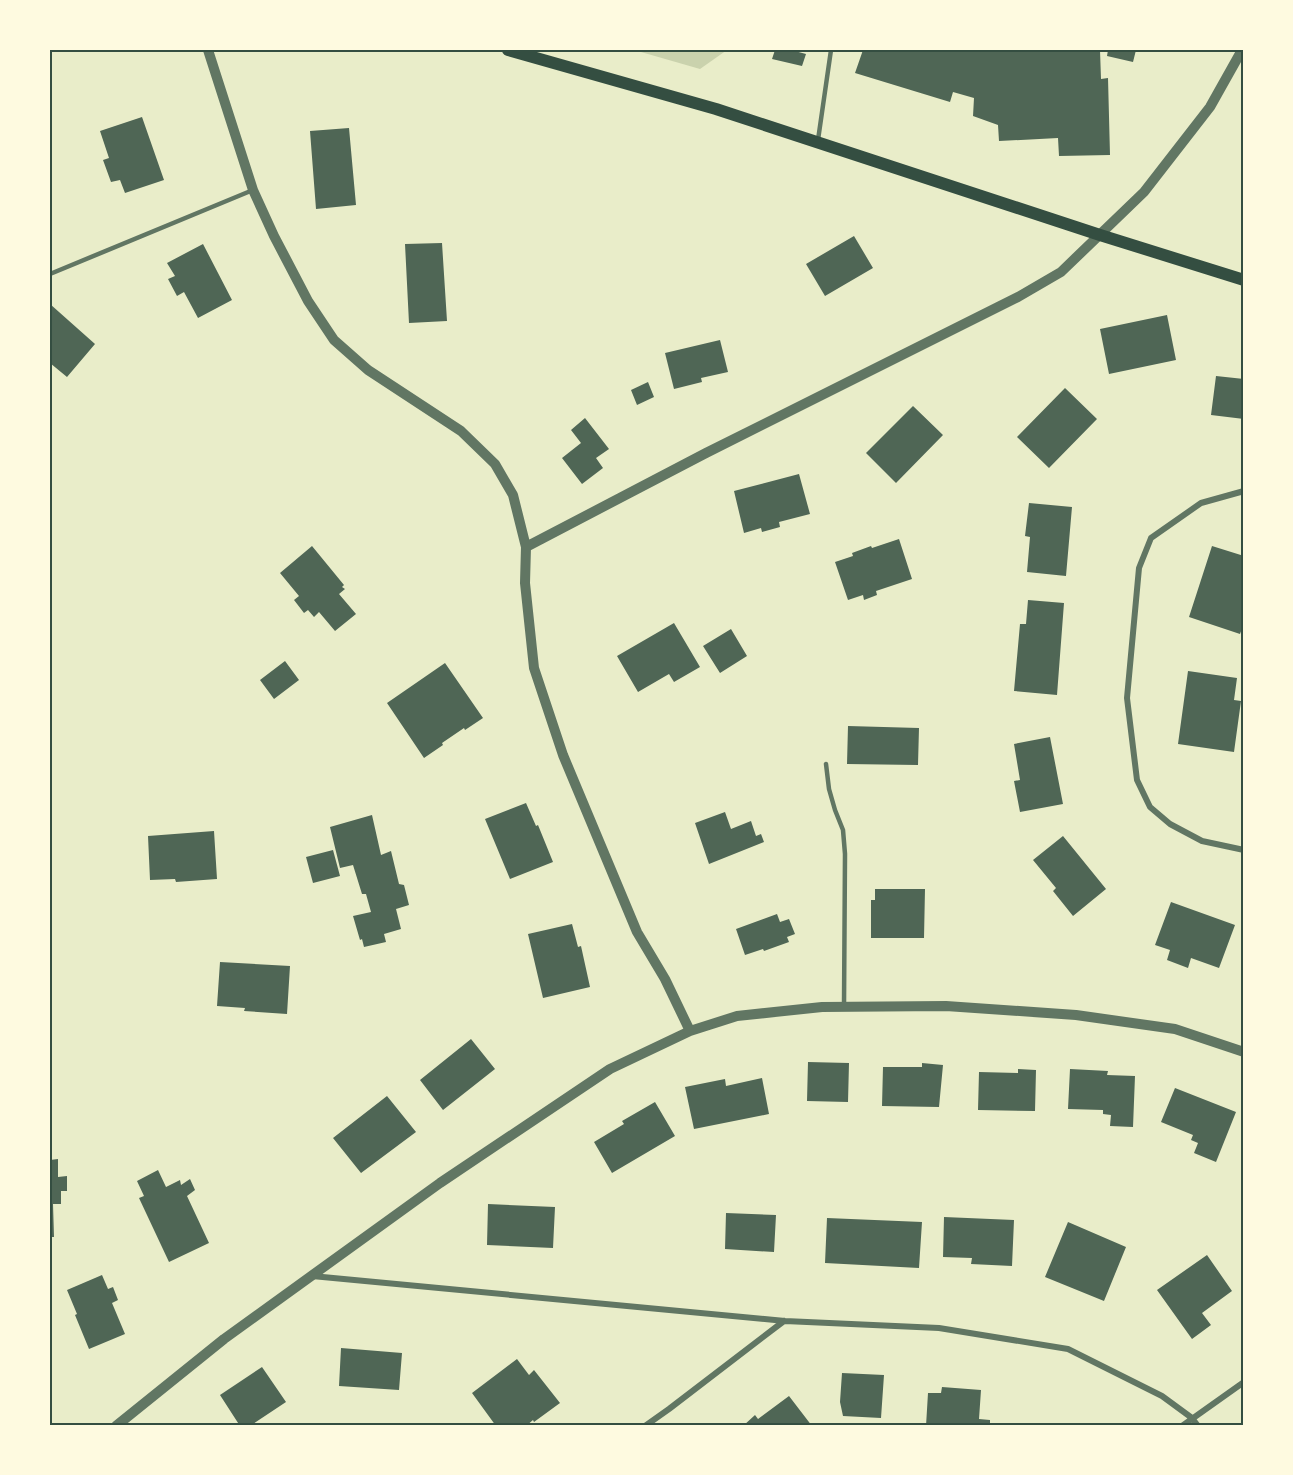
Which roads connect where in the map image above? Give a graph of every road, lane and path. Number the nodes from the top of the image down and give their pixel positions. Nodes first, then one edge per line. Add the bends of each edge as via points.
1 (208, 50) edge
2 (508, 50) edge
3 (831, 50) edge
4 (1242, 50) edge
5 (818, 142) junction
6 (253, 190) junction
7 (1100, 235) junction
8 (50, 274) edge
9 (1244, 280) edge
10 (1244, 491) edge
11 (526, 547) junction
12 (826, 764) dead end
13 (1244, 850) edge
14 (844, 1006) junction
15 (690, 1031) junction
16 (1244, 1052) edge
17 (311, 1276) junction
18 (784, 1321) junction
19 (1244, 1383) edge
20 (1192, 1418) junction
21 (116, 1425) edge
22 (645, 1425) edge
23 (1182, 1425) edge
24 (1198, 1425) edge

1 - 6 street
2 - 5 main road
3 - 5 lane
4 - 7 street via 1210,106 1143,192
5 - 7 main road
6 - 8 lane
6 - 11 street via 303,291 334,340 368,370 461,430 495,464 513,495
7 - 9 main road
7 - 11 street via 1061,272 1018,297
10 - 13 street via 1201,503 1151,538 1140,568 1127,698 1137,780 1150,807 1170,824 1202,841
11 - 15 street via 525,583 534,668 563,755 636,932
12 - 14 lane via 829,789 843,830
14 - 15 street via 737,1016
14 - 16 street via 946,1006 1076,1015 1175,1029
15 - 17 street via 610,1070 440,1183
17 - 18 street
17 - 21 street
18 - 20 street via 939,1328 1068,1349 1162,1396
18 - 22 street
19 - 20 street
20 - 23 street
20 - 24 street

